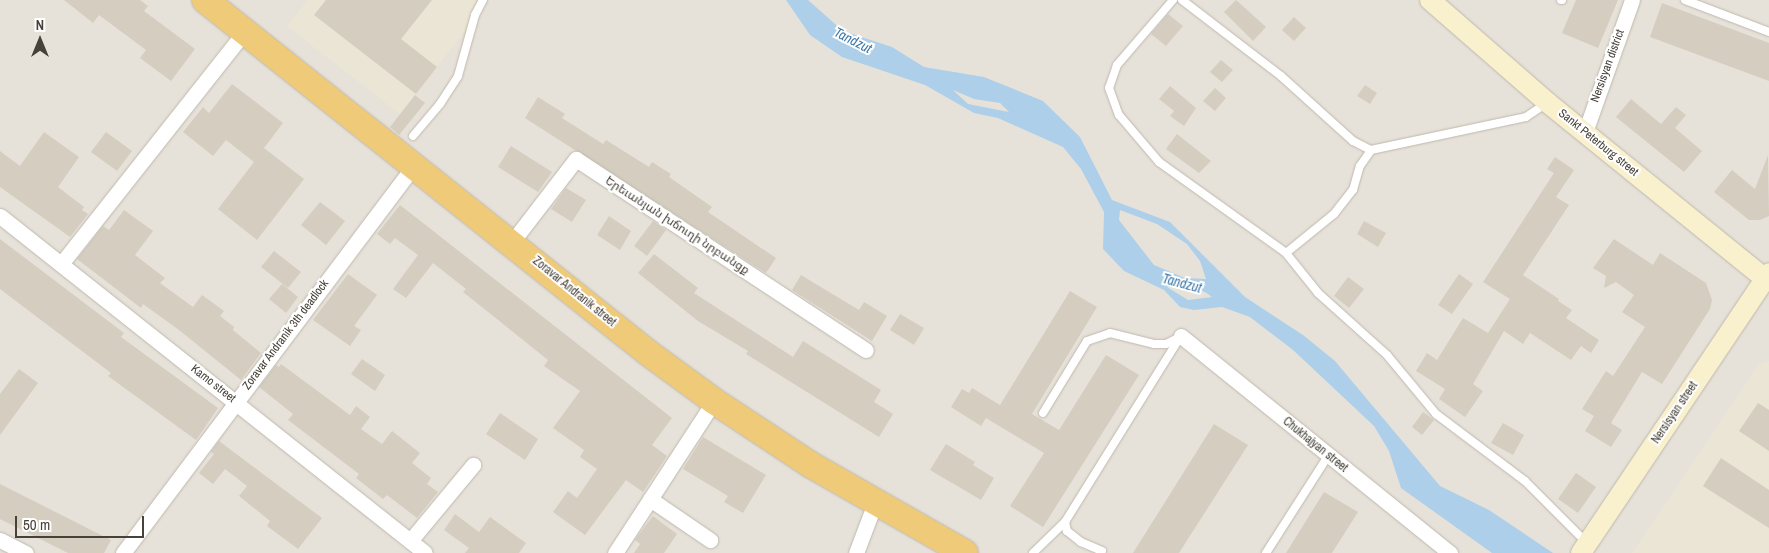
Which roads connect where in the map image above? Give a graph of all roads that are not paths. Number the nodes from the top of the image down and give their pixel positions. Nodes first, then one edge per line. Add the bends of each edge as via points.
1 (205, 0) edge
2 (483, 0) edge
3 (1173, 0) edge
4 (1182, 0) edge
5 (1632, 0) edge
6 (1685, 0) edge
7 (1440, 3) edge
8 (245, 32) junction
9 (1769, 32) edge
10 (1548, 102) junction
11 (1585, 132) junction
12 (413, 136) dead end
13 (1371, 150) junction
14 (414, 165) junction
15 (0, 216) edge
16 (512, 242) junction
17 (1286, 253) junction
18 (61, 264) junction
19 (1768, 278) edge
20 (1182, 336) junction
21 (866, 350) dead end
22 (714, 401) junction
23 (236, 402) junction
24 (1043, 413) dead end
25 (1328, 456) junction
26 (473, 465) dead end
27 (650, 499) junction
28 (875, 503) junction
29 (1065, 522) junction
30 (0, 540) edge
31 (710, 540) dead end
32 (410, 541) junction
33 (1584, 548) edge
34 (1441, 550) edge
35 (1102, 551) dead end
36 (26, 553) edge
37 (123, 553) edge
38 (426, 553) edge
39 (615, 553) edge
40 (856, 553) edge
41 (965, 553) edge
42 (1033, 553) edge
43 (1266, 553) edge

1 - 8 highway, Zoravar Andranik street
2 - 12 lane via 475,16 458,76
3 - 17 lane via 1117,65 1109,88 1118,114 1159,162
4 - 13 lane via 1281,76 1353,141
5 - 11 street, Nersisyan district
6 - 9 lane
7 - 10 street, Sankt Peterburg street
8 - 14 highway, Zoravar Andranik street
8 - 18 street
10 - 11 street, Sankt Peterburg street
10 - 13 lane via 1526,117
11 - 19 street, Sankt Peterburg street
13 - 17 lane via 1360,166 1353,190 1334,214
14 - 16 highway, Zoravar Andranik street
14 - 23 street, Zoravar Andranik 3th deadlock
15 - 18 street, Kamo street
16 - 21 street, Երեւանյան խճուղի նրբանցք via 576,159
16 - 22 highway, Zoravar Andranik street
17 - 33 lane via 1318,293 1387,355 1436,414 1525,481
18 - 23 street, Kamo street
19 - 33 street, Nersisyan street
20 - 24 lane via 1166,344 1110,333 1087,341
20 - 25 street, Chukhajyan street
20 - 29 lane
22 - 27 street
22 - 28 highway, Zoravar Andranik street
23 - 32 street, Kamo street
23 - 37 street, Zoravar Andranik 3th deadlock
25 - 34 street, Chukhajyan street
25 - 43 lane
26 - 32 street
27 - 31 street
27 - 39 street
28 - 40 street
28 - 41 highway, Zoravar Andranik street
29 - 35 lane via 1067,531 1081,542
29 - 42 lane
30 - 36 street
32 - 38 street, Kamo street

